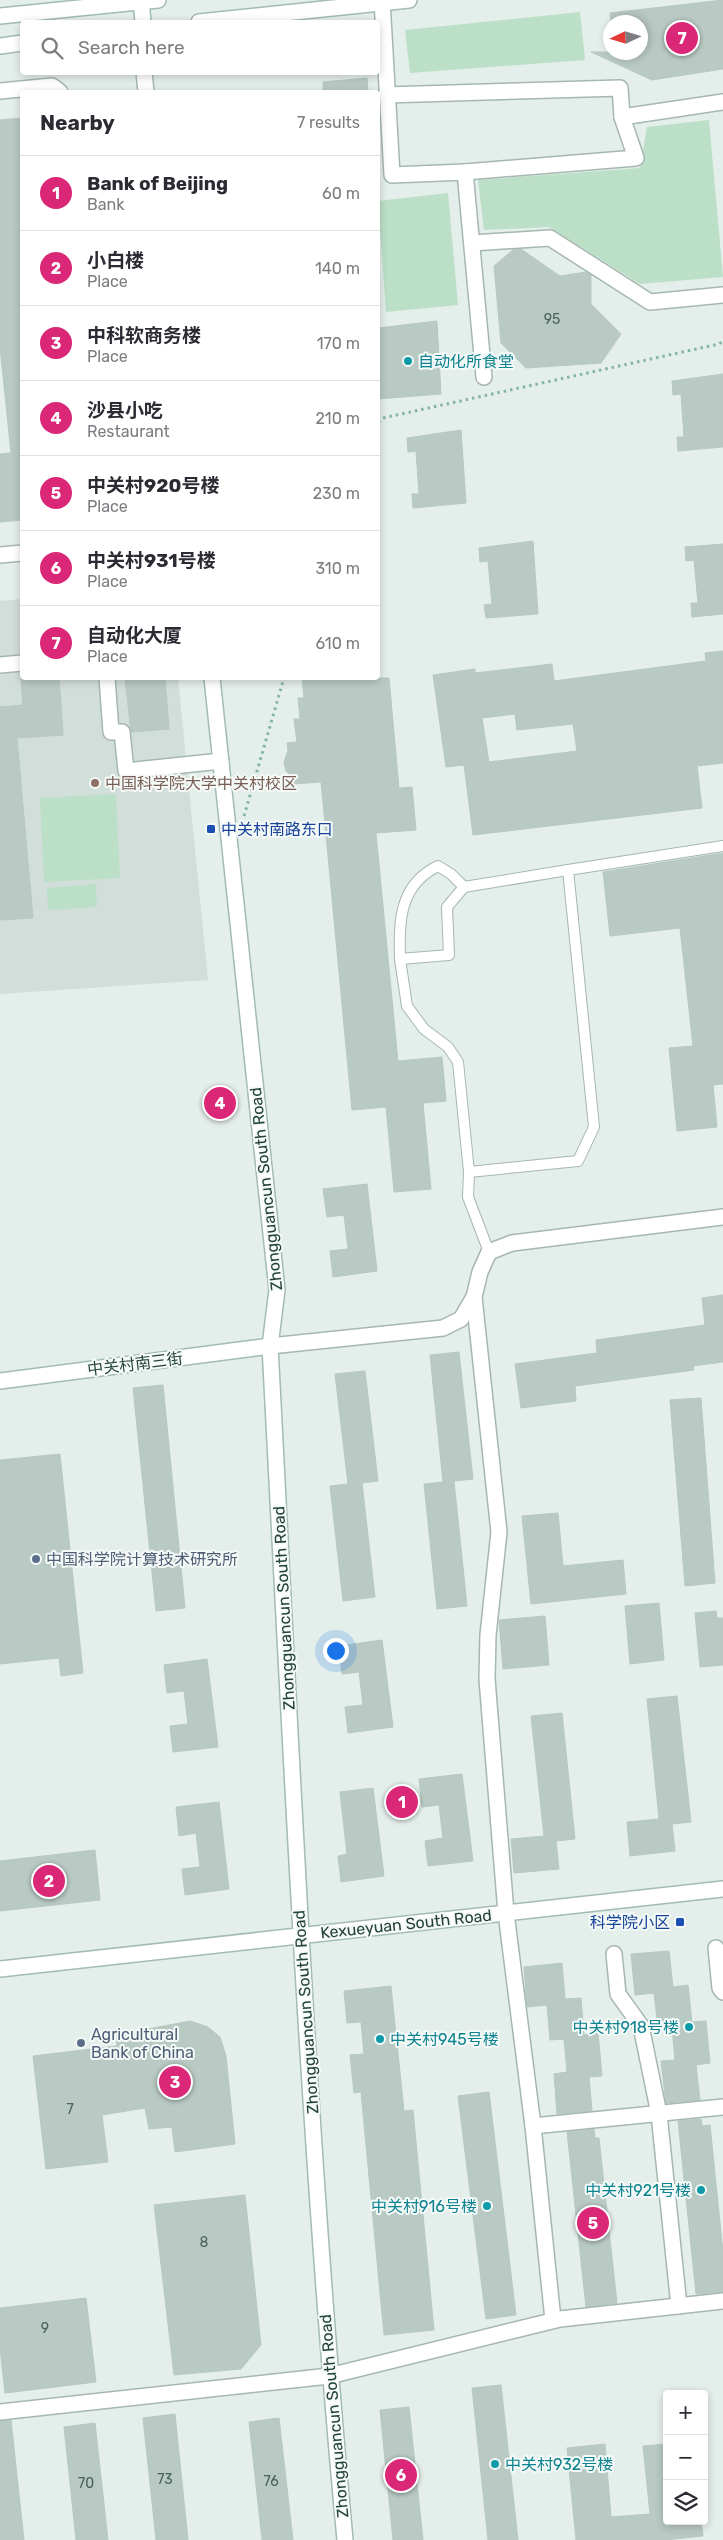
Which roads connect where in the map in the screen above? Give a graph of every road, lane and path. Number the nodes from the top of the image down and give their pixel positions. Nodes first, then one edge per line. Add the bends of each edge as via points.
1 (158, 0) edge
2 (409, 0) edge
3 (141, 1) edge
4 (382, 1) edge
5 (0, 16) edge
6 (144, 20) edge
7 (216, 20) edge
8 (20, 43) edge
9 (0, 46) edge
10 (144, 75) edge
11 (57, 90) edge
12 (146, 90) edge
13 (0, 92) edge
14 (386, 95) junction
15 (723, 102) edge
16 (622, 117) junction
17 (465, 172) junction
18 (472, 243) junction
19 (723, 295) edge
20 (723, 341) edge
21 (484, 377) dead end
22 (380, 421) edge
23 (20, 553) edge
24 (0, 555) edge
25 (20, 663) edge
26 (0, 665) edge
27 (107, 680) edge
28 (212, 680) edge
29 (283, 680) edge
30 (221, 761) junction
31 (243, 820) dead end
32 (723, 846) edge
33 (568, 870) junction
34 (464, 887) junction
35 (400, 960) junction
36 (469, 1172) junction
37 (723, 1217) edge
38 (490, 1252) junction
39 (474, 1297) junction
40 (270, 1346) junction
41 (0, 1381) edge
42 (723, 1889) edge
43 (506, 1913) junction
44 (301, 1936) junction
45 (716, 1948) dead end
46 (614, 1954) dead end
47 (0, 1969) edge
48 (723, 1992) edge
49 (723, 2107) edge
50 (659, 2114) junction
51 (533, 2126) junction
52 (723, 2301) edge
53 (679, 2306) junction
54 (553, 2320) junction
55 (329, 2376) junction
56 (0, 2412) edge
57 (345, 2540) edge

1 - 3 street
2 - 4 street
3 - 5 street
3 - 6 street
4 - 7 street
4 - 14 street
8 - 9 street
10 - 12 street
11 - 13 street via 52,86
14 - 16 street via 620,88
14 - 17 street via 392,175
15 - 16 street
16 - 17 street via 636,158
17 - 18 street
18 - 19 street via 550,238 650,302
18 - 21 street
20 - 22 path
23 - 24 street
25 - 26 street
27 - 30 street via 111,732 122,732 126,771
28 - 30 street, Zhongguancun South Road
29 - 31 path
30 - 40 street, Zhongguancun South Road via 277,1290
32 - 33 lane
33 - 34 lane
33 - 36 lane via 594,1127 578,1161
34 - 35 lane via 447,907 449,955
34 - 35 lane via 438,866 422,874 407,895 399,924
35 - 36 lane via 407,1006 424,1029 448,1047 458,1062
36 - 38 lane via 468,1198
37 - 38 street via 512,1243
38 - 39 street via 480,1272
39 - 40 street, 中关村南三街 via 462,1320 443,1328
39 - 43 street via 499,1532 488,1635 487,1679
40 - 41 street, 中关村南三街
40 - 44 street, Zhongguancun South Road
42 - 43 street, Kexueyuan South Road
43 - 44 street, Kexueyuan South Road
43 - 51 street
44 - 47 street, Kexueyuan South Road
44 - 55 street, Zhongguancun South Road
45 - 48 street
46 - 50 street via 618,1994 641,2026
49 - 50 street
50 - 51 street
50 - 53 street
51 - 54 street
52 - 53 street
53 - 54 street
54 - 55 street
55 - 56 street
55 - 57 street, Zhongguancun South Road

